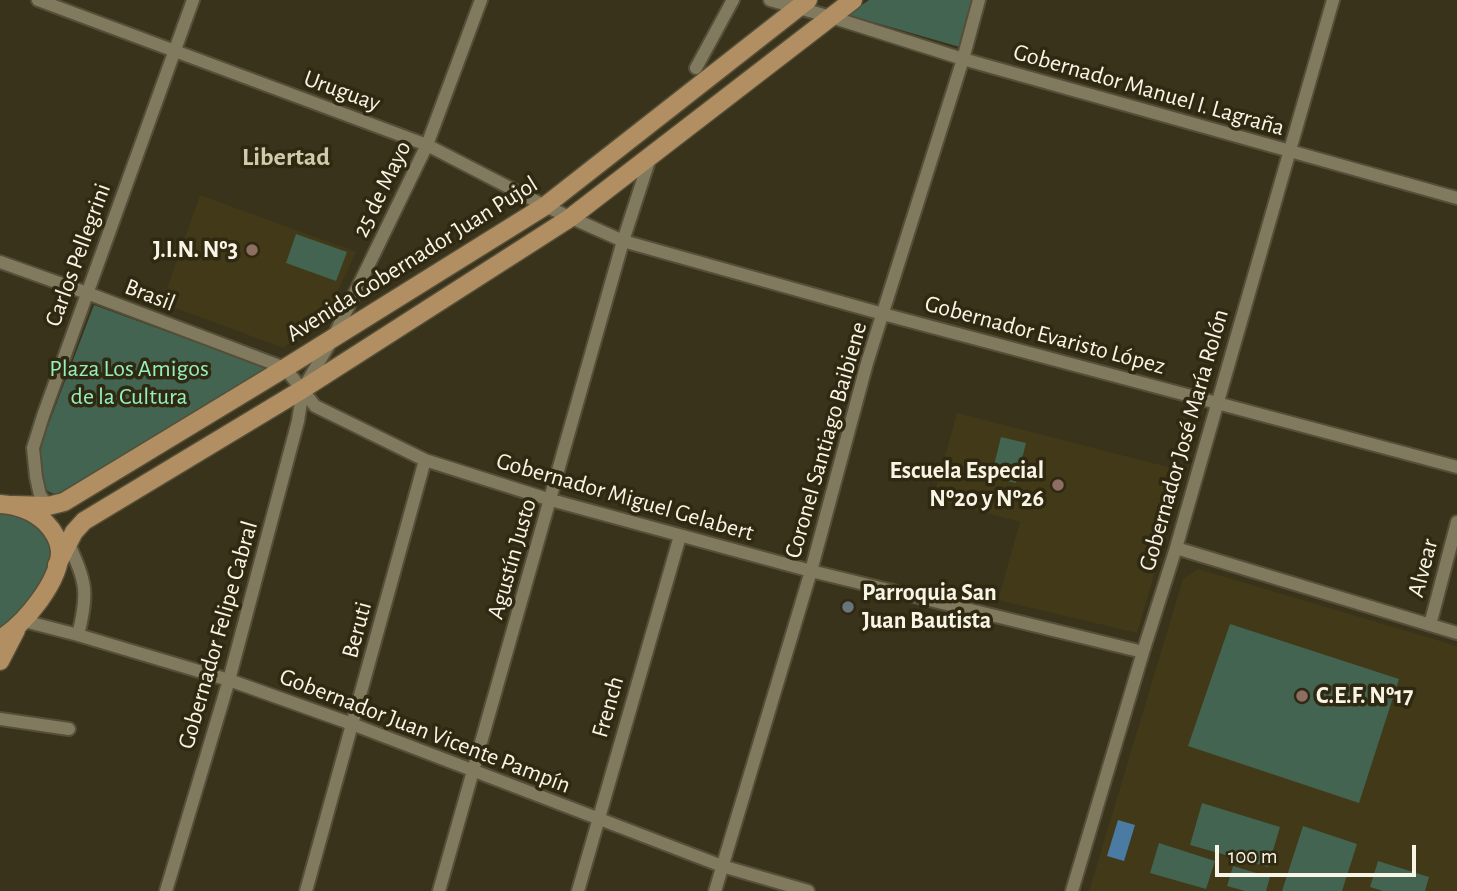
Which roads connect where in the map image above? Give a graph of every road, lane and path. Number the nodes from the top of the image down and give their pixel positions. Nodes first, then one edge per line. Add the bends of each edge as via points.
1 (38, 0) edge
2 (193, 0) edge
3 (481, 0) edge
4 (733, 0) edge
5 (770, 0) edge
6 (853, 0) edge
7 (979, 0) edge
8 (1333, 0) edge
9 (815, 10) edge
10 (173, 51) junction
11 (963, 59) junction
12 (696, 68) dead end
13 (427, 145) junction
14 (1289, 151) junction
15 (650, 158) junction
16 (1457, 198) edge
17 (545, 206) junction
18 (570, 218) junction
19 (623, 241) junction
20 (0, 262) edge
21 (87, 293) junction
22 (883, 314) junction
23 (333, 338) junction
24 (285, 368) junction
25 (303, 388) junction
26 (1217, 402) junction
27 (425, 460) junction
28 (1457, 467) edge
29 (551, 500) junction
30 (6, 505) edge
31 (48, 506) junction
32 (1457, 522) edge
33 (50, 527) junction
34 (680, 536) junction
35 (68, 542) junction
36 (1176, 548) junction
37 (57, 565) junction
38 (811, 571) junction
39 (21, 624) junction
40 (1430, 625) junction
41 (1457, 633) edge
42 (78, 635) junction
43 (0, 639) edge
44 (1143, 652) junction
45 (0, 660) edge
46 (229, 680) junction
47 (0, 719) edge
48 (352, 724) junction
49 (69, 729) dead end
50 (473, 771) junction
51 (598, 819) junction
52 (722, 866) junction
53 (166, 891) edge
54 (306, 891) edge
55 (439, 891) edge
56 (578, 891) edge
57 (715, 891) edge
58 (808, 891) edge
59 (1072, 891) edge

1 - 10 street, Uruguay
2 - 10 street, Carlos Pellegrini
3 - 13 street, 25 de Mayo
4 - 12 street
5 - 9 street, Gobernador Manuel I. Lagraña
6 - 9 main road, Avenida Gobernador Juan Pujol
7 - 11 street, Coronel Santiago Baibiene
8 - 14 street, Gobernador José María Rolón
9 - 11 street, Gobernador Manuel I. Lagraña
9 - 15 main road, Avenida Gobernador Juan Pujol via 794,45
9 - 17 main road, Avenida Gobernador Juan Pujol
10 - 13 street, Uruguay
10 - 21 street, Carlos Pellegrini
11 - 14 street, Gobernador Manuel I. Lagraña
11 - 22 street, Coronel Santiago Baibiene
13 - 17 street, Uruguay
13 - 23 street, 25 de Mayo
14 - 16 street, Gobernador Manuel I. Lagraña
14 - 26 street, Gobernador José María Rolón
15 - 18 main road, Avenida Gobernador Juan Pujol
15 - 19 street, Agustín Justo
17 - 18 street, Uruguay
17 - 23 main road, Avenida Gobernador Juan Pujol
18 - 19 street, Uruguay
18 - 25 main road, Avenida Gobernador Juan Pujol
19 - 22 street, Gobernador Evaristo López
19 - 29 street, Agustín Justo
20 - 21 street, Brasil
21 - 24 street, Brasil
21 - 31 street, Carlos Pellegrini via 33,448 40,495
22 - 26 street, Gobernador Evaristo López
22 - 38 street, Coronel Santiago Baibiene
23 - 24 main road, Avenida Gobernador Juan Pujol
23 - 25 street, 25 de Mayo
24 - 25 street, Gobernador Miguel Gelabert
24 - 31 main road, Avenida Gobernador Juan Pujol via 99,482
25 - 27 street, Gobernador Miguel Gelabert via 315,406
25 - 35 main road, Avenida Gobernador Juan Pujol via 84,521
25 - 46 street, Gobernador Felipe Cabral via 298,422
26 - 28 street, Gobernador Evaristo López
26 - 36 street, Gobernador José María Rolón
27 - 29 street, Gobernador Miguel Gelabert
27 - 48 street, Beruti
29 - 34 street, Gobernador Miguel Gelabert
29 - 50 street, Agustín Justo
30 - 31 main road, Avenida Gobernador Juan Pujol
30 - 33 main road via 31,511
31 - 33 street, Carlos Pellegrini
32 - 40 street, Alvear
33 - 37 main road via 60,552
34 - 38 street, Gobernador Miguel Gelabert
34 - 51 street, French
35 - 37 main road, Avenida Gobernador Juan Pujol
35 - 42 street via 86,591
36 - 40 street
36 - 44 street, Gobernador José María Rolón
37 - 39 main road, Avenida Gobernador Juan Pujol
38 - 44 street, Gobernador Miguel Gelabert
38 - 52 street, Coronel Santiago Baibiene
39 - 42 street, Gobernador Juan Vicente Pampín
39 - 43 main road
39 - 45 main road
40 - 41 street
42 - 46 street, Gobernador Juan Vicente Pampín
44 - 59 street, Gobernador José María Rolón
46 - 48 street, Gobernador Juan Vicente Pampín
46 - 53 street, Gobernador Felipe Cabral
47 - 49 street
48 - 50 street, Gobernador Juan Vicente Pampín
48 - 54 street, Beruti
50 - 51 street, Gobernador Juan Vicente Pampín
50 - 55 street, Agustín Justo
51 - 52 street, Gobernador Juan Vicente Pampín
51 - 56 street, French
52 - 57 street, Coronel Santiago Baibiene
52 - 58 street, Gobernador Juan Vicente Pampín

